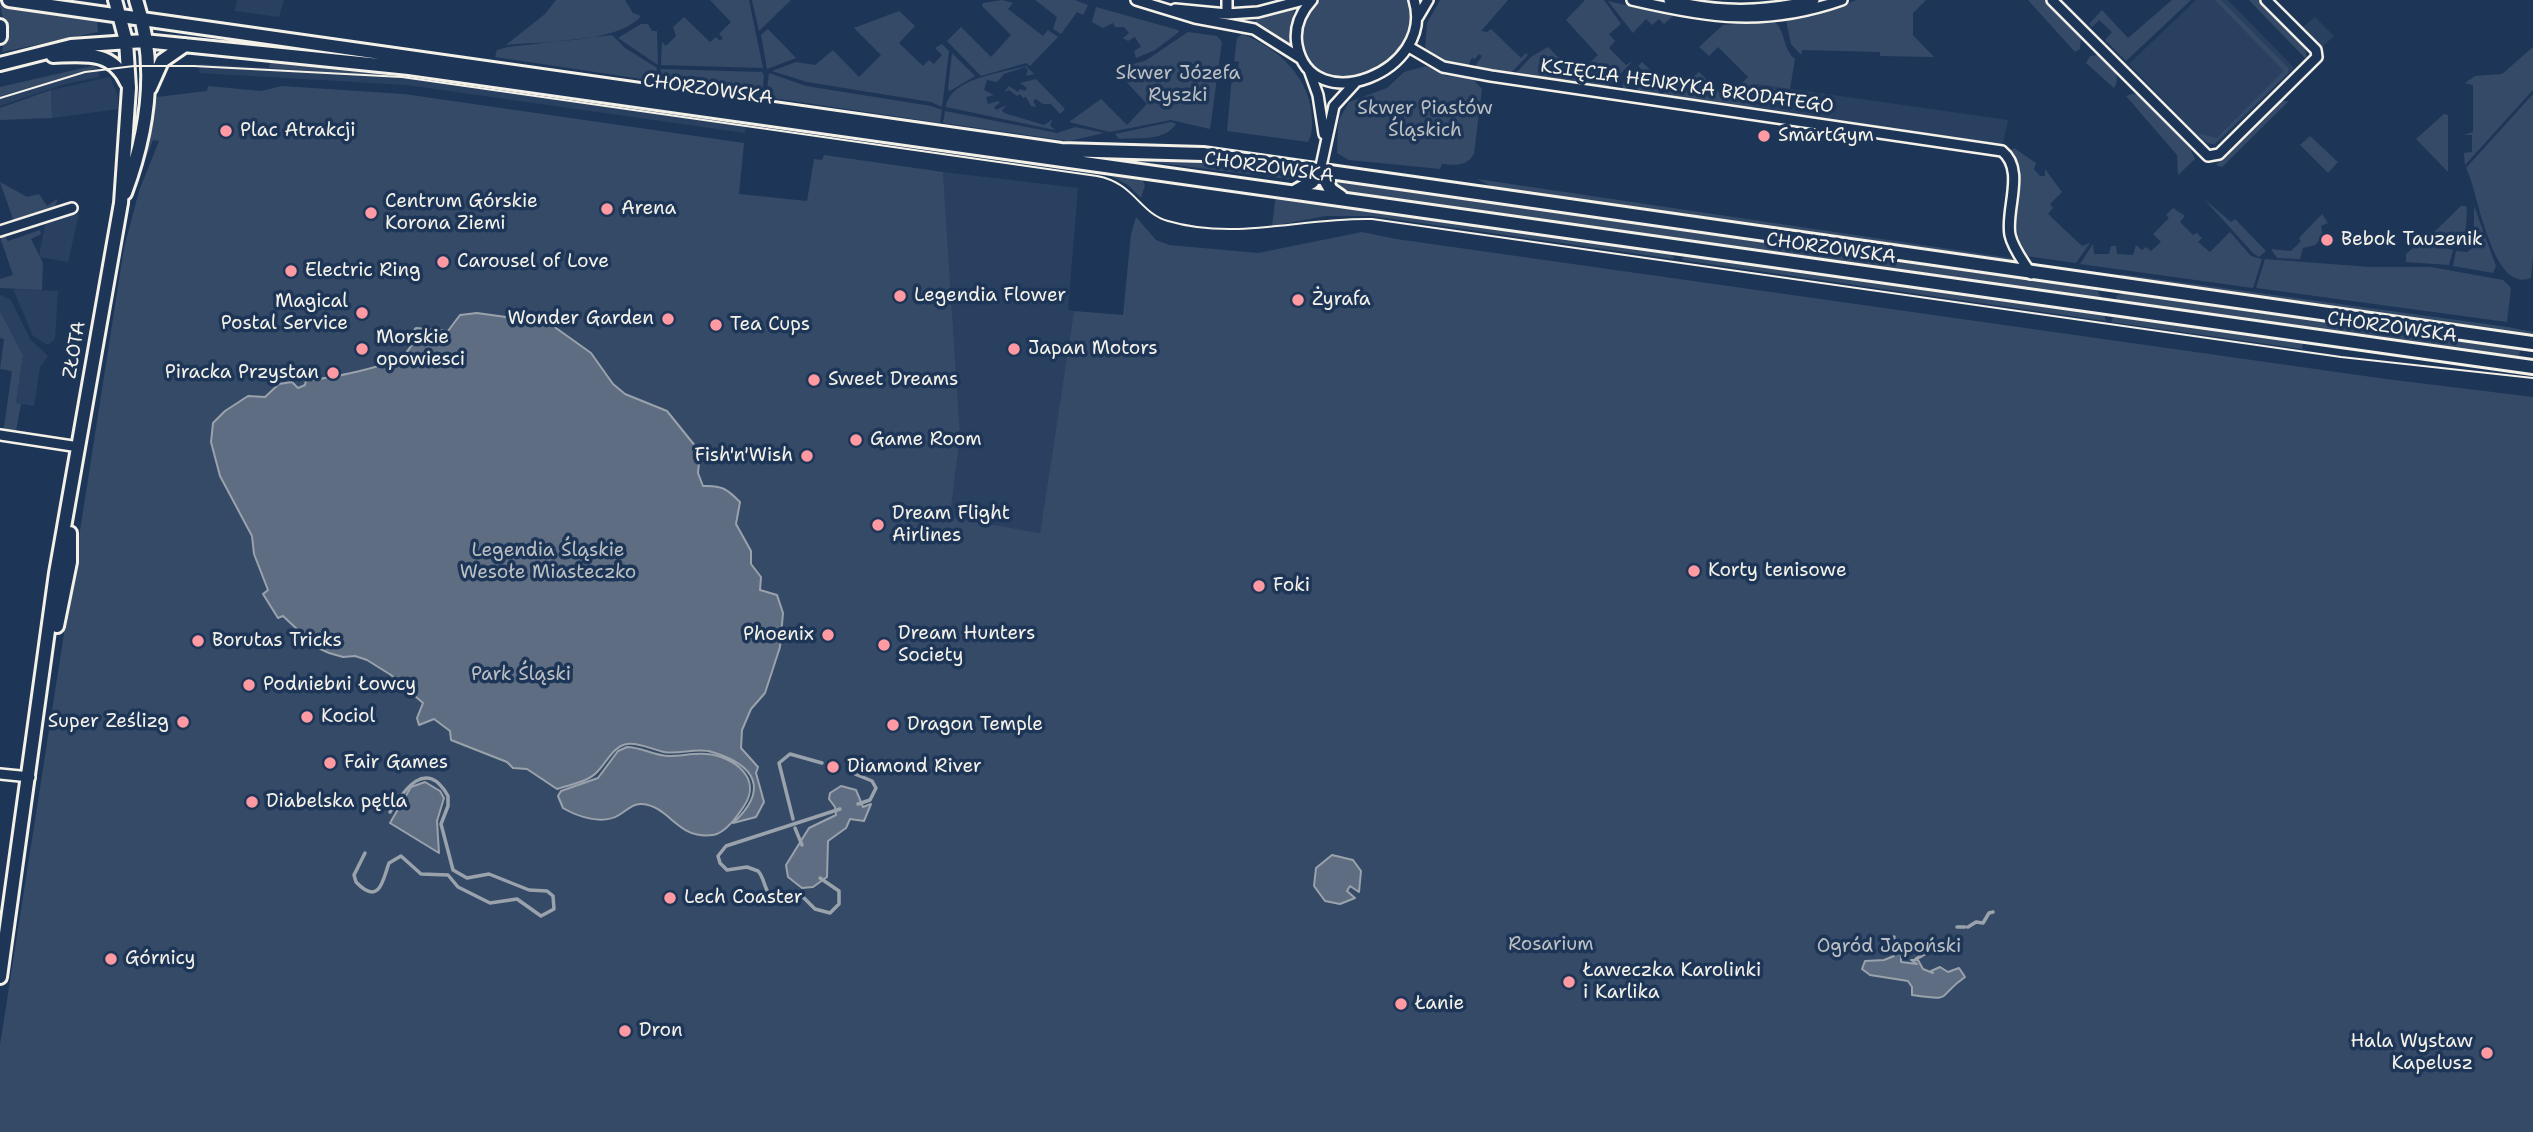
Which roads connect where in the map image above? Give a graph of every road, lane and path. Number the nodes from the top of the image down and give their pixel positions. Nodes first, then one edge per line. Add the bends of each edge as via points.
1 (9, 0) edge
2 (66, 0) edge
3 (115, 0) edge
4 (136, 0) edge
5 (1136, 0) edge
6 (1227, 0) edge
7 (1304, 0) edge
8 (1312, 0) edge
9 (1414, 0) edge
10 (1428, 0) edge
11 (1632, 0) edge
12 (1669, 0) edge
13 (1814, 0) edge
14 (1842, 0) edge
15 (2052, 0) edge
16 (2266, 0) edge
17 (53, 6) junction
18 (1174, 9) junction
19 (1227, 14) junction
20 (120, 16) junction
21 (142, 18) junction
22 (1418, 18) junction
23 (0, 26) edge
24 (0, 37) edge
25 (125, 41) junction
26 (145, 41) junction
27 (187, 44) junction
28 (1409, 47) junction
29 (24, 57) junction
30 (0, 64) edge
31 (1305, 64) junction
32 (1355, 83) junction
33 (129, 86) junction
34 (149, 89) junction
35 (1325, 139) junction
36 (1320, 171) junction
37 (1296, 191) junction
38 (1343, 198) junction
39 (121, 203) junction
40 (72, 208) dead end
41 (0, 231) edge
42 (2031, 274) junction
43 (2109, 285) junction
44 (2105, 308) junction
45 (2533, 343) edge
46 (2533, 367) edge
47 (0, 435) edge
48 (79, 447) junction
49 (0, 774) edge
50 (30, 777) junction
51 (0, 976) edge

1 - 17 main road, CHORZOWSKA
2 - 17 main road
3 - 20 main road, ZŁOTA
4 - 21 main road, ZŁOTA
5 - 18 street
6 - 19 street
7 - 19 street via 1258,12
8 - 31 street via 1297,26 1297,46
9 - 22 street
10 - 22 street
11 - 14 street via 1736,19 1789,15
12 - 13 street via 1740,11
15 - 16 street via 2208,156 2218,154 2317,57 2316,50
17 - 20 main road, CHORZOWSKA
18 - 19 street
18 - 31 street via 1195,18 1254,29
20 - 21 main road, CHORZOWSKA
20 - 25 main road, ZŁOTA
21 - 26 main road, ZŁOTA
21 - 36 main road, CHORZOWSKA via 1061,150 1203,153
22 - 28 street
23 - 24 main road
25 - 26 main road, CHORZOWSKA
25 - 29 main road, CHORZOWSKA via 71,46
25 - 33 main road, ZŁOTA
26 - 27 main road, CHORZOWSKA
26 - 34 main road, ZŁOTA
27 - 34 main road, ZŁOTA via 162,61
27 - 37 main road, CHORZOWSKA via 421,69
28 - 32 street via 1394,63
28 - 42 street, KSIĘCIA HENRYKA BRODATEGO via 1443,67 1479,74 2001,151 2013,171 2010,234
29 - 30 main road, CHORZOWSKA
29 - 33 main road via 96,55 114,63
31 - 32 street via 1329,81
31 - 35 street via 1318,94
32 - 35 street via 1334,106
33 - 39 main road, ZŁOTA
34 - 39 main road, ZŁOTA via 134,167
35 - 36 street
36 - 37 main road
36 - 38 main road via 1331,190
36 - 42 main road, CHORZOWSKA
37 - 38 main road, CHORZOWSKA
38 - 44 main road, CHORZOWSKA
39 - 48 main road, ZŁOTA
40 - 41 street
42 - 43 main road, CHORZOWSKA
43 - 44 main road
43 - 45 main road, CHORZOWSKA
44 - 46 main road, CHORZOWSKA
47 - 48 street
48 - 50 main road, ZŁOTA via 56,573
49 - 50 street
50 - 51 main road, ZŁOTA

